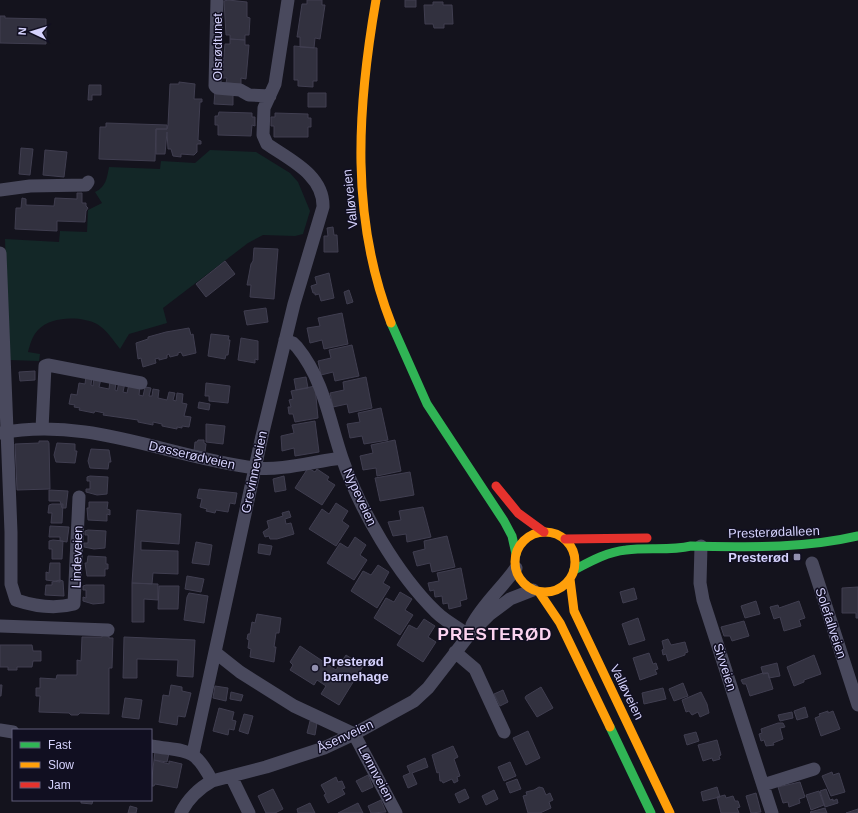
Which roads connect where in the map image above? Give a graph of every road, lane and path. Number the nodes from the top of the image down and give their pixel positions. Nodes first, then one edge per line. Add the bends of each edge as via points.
1 (218, 0) edge
2 (288, 0) edge
3 (376, 0) edge
4 (270, 96) junction
5 (88, 182) dead end
6 (0, 190) edge
7 (0, 253) edge
8 (285, 340) junction
9 (141, 383) dead end
10 (421, 387) junction
11 (451, 424) dead end
12 (42, 429) junction
13 (4, 432) edge
14 (342, 458) junction
15 (255, 468) junction
16 (489, 476) dead end
17 (79, 497) dead end
18 (544, 532) junction
19 (858, 536) edge
20 (565, 539) junction
21 (696, 546) junction
22 (516, 554) junction
23 (812, 563) dead end
24 (516, 568) junction
25 (574, 570) junction
26 (570, 579) junction
27 (536, 591) junction
28 (0, 626) edge
29 (108, 630) dead end
30 (469, 635) junction
31 (455, 652) junction
32 (216, 654) junction
33 (858, 705) edge
34 (0, 730) edge
35 (12, 732) edge
36 (504, 732) dead end
37 (354, 734) junction
38 (152, 746) edge
39 (193, 753) junction
40 (814, 769) dead end
41 (231, 776) junction
42 (212, 781) junction
43 (763, 785) junction
44 (181, 813) edge
45 (249, 813) edge
46 (396, 813) edge
47 (651, 813) edge
48 (670, 813) edge
49 (772, 813) edge

1 - 4 street, Olsrødtunet via 215,86 240,90 249,95
2 - 4 street via 275,84
3 - 10 main road, Valløveien via 365,56 362,94 360,167 363,210 379,288 398,339
4 - 8 street, Grevinneveien via 264,108 264,139 267,144 310,173 322,194 323,207
5 - 6 street via 86,185 30,186
7 - 13 street
8 - 14 street, Nypeveien via 298,347 318,378
8 - 15 street, Grevinneveien
9 - 12 street via 44,366
10 - 11 main road, Valløveien via 434,399
10 - 22 main road, Valløveien via 432,412 508,528
12 - 13 street, Døsserødveien
12 - 15 street, Døsserødveien via 111,435 194,457
13 - 17 street, Lindeveien via 11,584 16,600 46,606 74,604
14 - 15 street, Døsserødveien via 269,469
14 - 30 street, Nypeveien via 369,520 419,594 438,614
15 - 32 street, Grevinneveien
16 - 18 main road via 518,513
18 - 20 main road
18 - 22 main road via 526,538
19 - 21 main road, Presterødalleen via 800,546
20 - 21 main road, Presterødalleen via 639,538
20 - 25 main road via 573,550 576,564
21 - 25 main road, Presterødalleen via 612,552
21 - 43 street, Sivveien via 701,592
22 - 24 main road
23 - 33 street, Solefallveien
24 - 27 main road via 522,581
24 - 30 street, Åsenveien via 477,617
25 - 26 main road
26 - 27 main road via 560,589
26 - 48 main road, Valløveien via 574,611
27 - 30 street, Åsenveien via 510,599
27 - 47 main road via 560,623
28 - 29 street
30 - 31 street, Åsenveien
31 - 36 street via 475,669
31 - 37 street, Åsenveien via 428,688 414,701
32 - 37 street via 294,706
32 - 39 street, Grevinneveien
34 - 35 street
37 - 41 street, Åsenveien via 324,748
37 - 46 street, Lønnveien
38 - 39 street
39 - 42 street via 205,766
40 - 43 street
41 - 42 street, Åsenveien
41 - 45 street
42 - 44 street via 191,797
43 - 49 street, Sivveien

